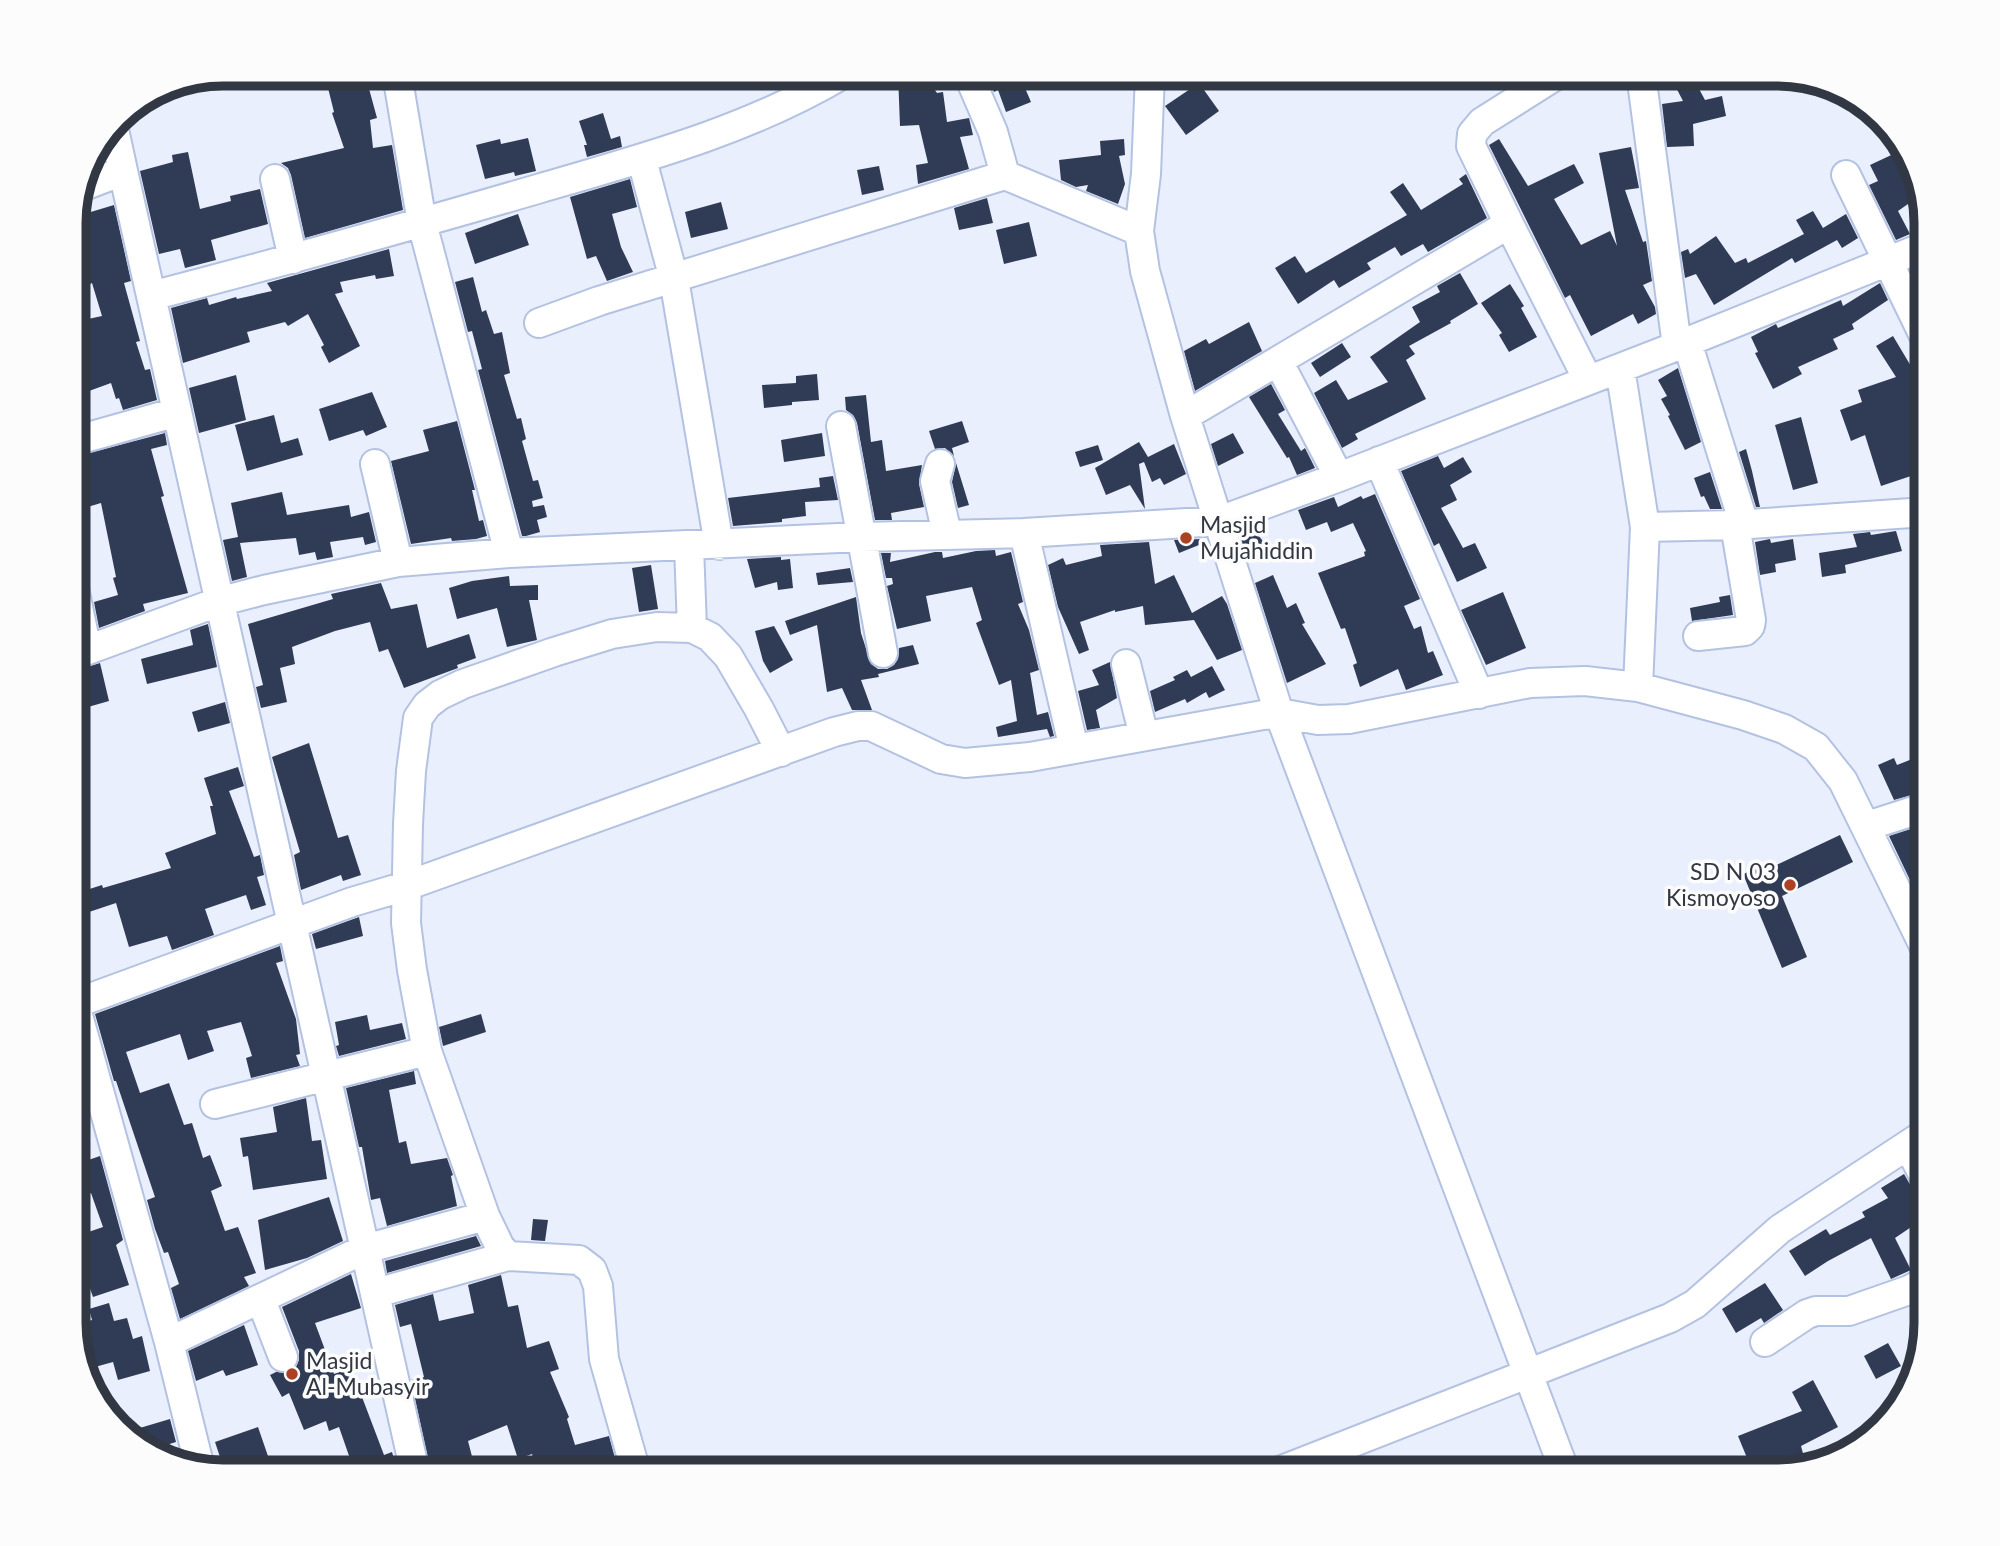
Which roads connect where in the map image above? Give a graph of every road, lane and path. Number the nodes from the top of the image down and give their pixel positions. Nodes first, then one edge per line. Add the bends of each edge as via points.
1 (399, 86) edge
2 (818, 86) edge
3 (973, 86) edge
4 (1150, 86) edge
5 (1539, 86) edge
6 (1643, 86) edge
7 (116, 138) edge
8 (642, 160) junction
9 (123, 171) junction
10 (1005, 175) junction
11 (1846, 175) dead end
12 (275, 179) dead end
13 (92, 183) edge
14 (422, 223) junction
15 (1509, 224) junction
16 (1139, 231) junction
17 (1914, 251) edge
18 (293, 259) junction
19 (1888, 261) junction
20 (674, 279) junction
21 (151, 296) junction
22 (1914, 314) edge
23 (539, 323) dead end
24 (1682, 344) junction
25 (1278, 361) junction
26 (1620, 368) junction
27 (1588, 380) junction
28 (177, 412) junction
29 (1185, 416) junction
30 (841, 426) dead end
31 (86, 438) edge
32 (1379, 461) junction
33 (374, 464) dead end
34 (940, 464) dead end
35 (1339, 477) junction
36 (1914, 513) edge
37 (1219, 521) junction
38 (1739, 525) junction
39 (1645, 527) junction
40 (1024, 533) junction
41 (947, 534) junction
42 (861, 537) junction
43 (719, 545) junction
44 (689, 546) junction
45 (509, 553) junction
46 (398, 562) junction
47 (218, 602) junction
48 (692, 628) junction
49 (1698, 636) dead end
50 (86, 651) edge
51 (883, 653) dead end
52 (1126, 664) dead end
53 (1638, 687) junction
54 (1479, 694) junction
55 (1279, 713) junction
56 (1144, 736) junction
57 (1074, 749) junction
58 (781, 752) junction
59 (1914, 811) edge
60 (1867, 826) junction
61 (407, 886) junction
62 (1914, 923) edge
63 (292, 924) junction
64 (86, 999) edge
65 (86, 1046) edge
66 (427, 1051) junction
67 (327, 1076) junction
68 (215, 1104) dead end
69 (1914, 1141) edge
70 (485, 1216) junction
71 (365, 1249) junction
72 (508, 1256) junction
73 (1914, 1288) edge
74 (376, 1293) junction
75 (261, 1300) junction
76 (169, 1342) junction
77 (1765, 1342) dead end
78 (283, 1357) dead end
79 (1527, 1375) junction
80 (198, 1458) edge
81 (412, 1460) edge
82 (633, 1460) edge
83 (1308, 1460) edge
84 (1560, 1460) edge

1 - 14 street
2 - 8 street via 719,134
3 - 10 street
4 - 16 street
5 - 15 street via 1482,122 1472,134 1471,146
6 - 24 street
7 - 9 street
8 - 14 street
8 - 20 street
9 - 13 street
9 - 21 street
10 - 16 street
10 - 20 street
11 - 19 street
12 - 18 street
14 - 18 street
14 - 45 street
15 - 25 street
15 - 27 street
16 - 29 street via 1145,271
17 - 19 street
18 - 21 street
19 - 22 street
19 - 24 street
20 - 23 street
20 - 43 street
21 - 28 street
24 - 26 street
24 - 38 street
25 - 29 street
25 - 35 street
26 - 27 street
26 - 39 street
27 - 32 street
28 - 31 street
28 - 47 street
29 - 37 street
30 - 42 street
32 - 35 street
32 - 54 street
33 - 46 street
34 - 41 street via 935,481
35 - 37 street
36 - 38 street
37 - 40 street
37 - 55 street
38 - 39 street
38 - 49 street via 1750,626 1745,631
39 - 53 street
40 - 41 street
40 - 57 street
41 - 42 street
42 - 43 street
42 - 51 street
43 - 44 street
44 - 45 street
44 - 48 street
45 - 46 street
46 - 47 street
47 - 50 street
47 - 63 street
48 - 58 street via 710,637 728,656
48 - 61 street via 657,627 612,634 463,684 427,705 415,734
52 - 56 street
53 - 54 street via 1571,681 1530,683
53 - 60 street via 1774,725 1816,747 1843,781
54 - 55 street via 1349,719 1318,720
55 - 56 street
55 - 79 street
56 - 57 street
57 - 58 street via 965,763 941,759 871,726 858,726
58 - 61 street
59 - 60 street
60 - 62 street
61 - 63 street
61 - 66 street via 406,923
63 - 64 street
63 - 67 street
65 - 76 street
66 - 67 street
66 - 70 street
67 - 68 street
67 - 71 street
69 - 79 street via 1780,1228 1695,1304
70 - 71 street
70 - 72 street
71 - 74 street
71 - 75 street
72 - 74 street
72 - 82 street via 579,1260 592,1270 598,1286 604,1359
73 - 77 street via 1849,1311 1807,1314
74 - 81 street
75 - 76 street
75 - 78 street
76 - 80 street
79 - 83 street
79 - 84 street

